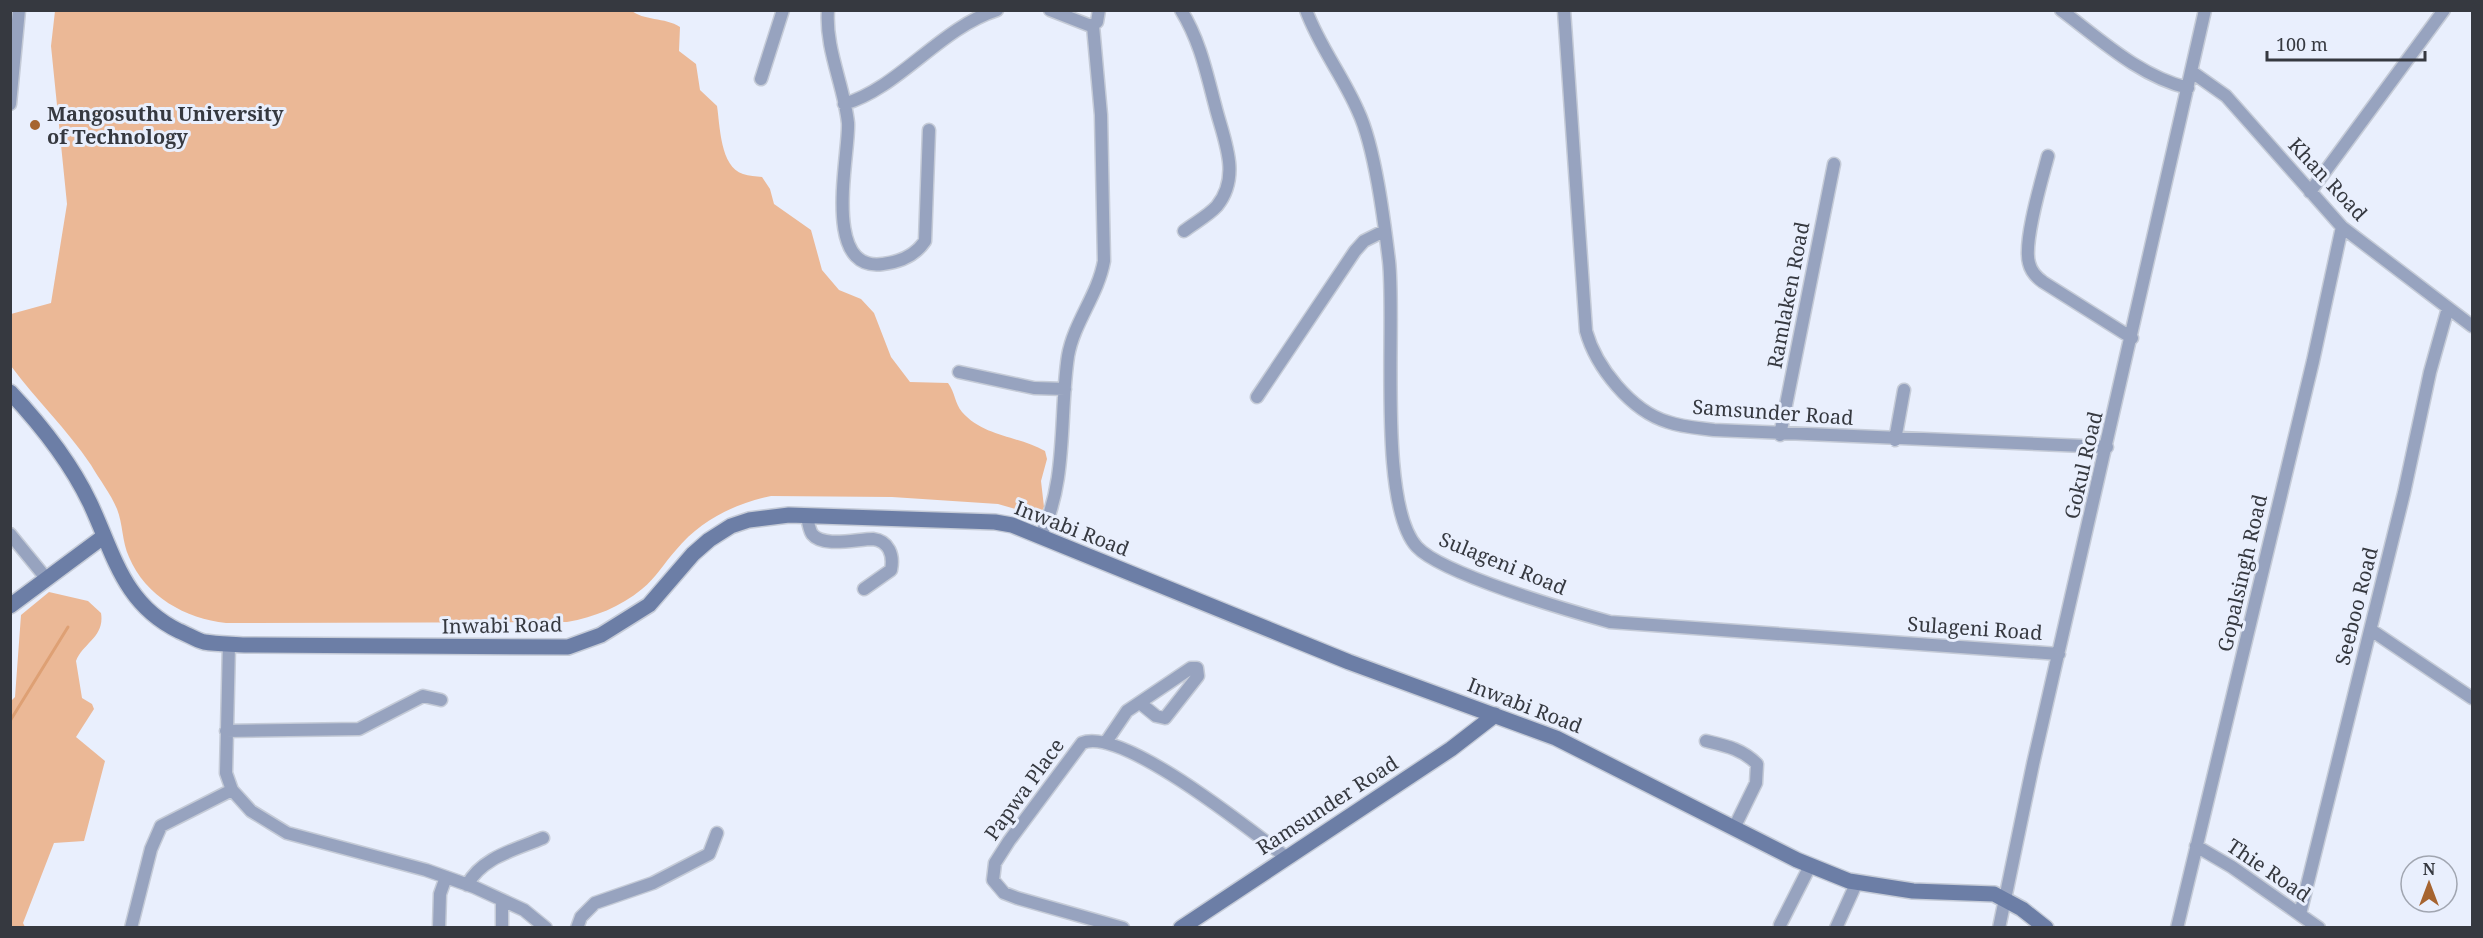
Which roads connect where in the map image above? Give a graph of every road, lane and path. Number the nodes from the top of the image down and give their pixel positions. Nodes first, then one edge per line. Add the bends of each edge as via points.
1 (19, 10) edge
2 (783, 10) edge
3 (828, 10) edge
4 (997, 10) edge
5 (1050, 10) edge
6 (1099, 10) edge
7 (1181, 10) edge
8 (1306, 10) edge
9 (1564, 10) edge
10 (2061, 10) edge
11 (2205, 10) edge
12 (2444, 10) edge
13 (1093, 26) junction
14 (2192, 72) junction
15 (761, 79) dead end
16 (2188, 88) junction
17 (10, 104) edge
18 (844, 104) junction
19 (929, 130) dead end
20 (2048, 156) dead end
21 (1834, 164) dead end
22 (2310, 192) junction
23 (2342, 227) junction
24 (1184, 231) dead end
25 (1384, 231) junction
26 (2448, 308) junction
27 (2472, 326) edge
28 (2132, 338) junction
29 (959, 372) dead end
30 (1065, 389) junction
31 (1904, 390) dead end
32 (10, 392) edge
33 (1257, 398) dead end
34 (1780, 435) junction
35 (1895, 440) junction
36 (2107, 447) junction
37 (807, 516) junction
38 (10, 534) edge
39 (103, 537) junction
40 (1040, 537) junction
41 (46, 578) junction
42 (864, 589) dead end
43 (10, 606) edge
44 (2371, 630) junction
45 (229, 644) junction
46 (2059, 654) junction
47 (2472, 698) edge
48 (441, 700) dead end
49 (1140, 703) junction
50 (1495, 715) junction
51 (226, 731) junction
52 (1706, 741) dead end
53 (1106, 742) junction
54 (232, 790) junction
55 (1734, 828) junction
56 (717, 833) dead end
57 (543, 838) dead end
58 (2196, 846) junction
59 (1286, 857) junction
60 (1810, 866) junction
61 (446, 878) junction
62 (1856, 884) junction
63 (467, 885) junction
64 (2005, 899) junction
65 (502, 901) junction
66 (2300, 914) junction
67 (1780, 926) dead end
68 (131, 927) edge
69 (439, 927) edge
70 (502, 927) edge
71 (546, 927) edge
72 (577, 927) edge
73 (1123, 927) edge
74 (1181, 927) edge
75 (1836, 927) edge
76 (1999, 927) edge
77 (2046, 927) edge
78 (2177, 927) edge
79 (2319, 927) edge

1 - 17 street
2 - 15 street
3 - 18 street via 828,32
4 - 18 street via 968,22 885,82
5 - 13 street
6 - 13 street
7 - 24 street via 1204,58 1229,147 1230,165 1217,206
8 - 25 street, Sulageni Road via 1365,130
9 - 34 street, Samsunder Road via 1586,331 1591,350 1617,386 1667,422
10 - 16 street via 2142,70
11 - 14 street, Gokul Road
12 - 22 street
13 - 30 street via 1101,115 1104,261 1101,278 1072,342
14 - 16 street, Gokul Road
14 - 22 street, Khan Road via 2226,96
16 - 28 street, Gokul Road
18 - 19 street via 848,125 842,173 843,218 853,249 867,262 892,263 918,251 925,241
20 - 28 street via 2027,255 2031,270 2043,282
21 - 34 street, Ramlaken Road
22 - 23 street, Khan Road
23 - 26 street, Khan Road
23 - 58 street, Gopalsingh Road
25 - 33 street via 1364,241 1355,251
25 - 46 street, Sulageni Road via 1389,263 1390,396 1398,496 1403,521 1415,546 1428,556 1484,580 1610,622
26 - 27 street, Khan Road
26 - 44 street, Seeboo Road
28 - 36 street, Gokul Road
29 - 30 street via 1034,388
30 - 40 street via 1057,479 1048,521
31 - 35 street
32 - 39 street, Inwabi Road via 54,442 90,504
34 - 35 street, Samsunder Road
35 - 36 street, Samsunder Road
36 - 46 street, Gokul Road
37 - 40 street, Inwabi Road via 995,522
37 - 42 street via 811,532 822,539 873,539 888,547 891,570
37 - 45 street, Inwabi Road via 768,516 731,526 693,554 649,605 601,635 568,646
38 - 41 street
39 - 41 street
39 - 45 street, Inwabi Road via 122,576 149,612 169,626 204,641
40 - 50 street, Inwabi Road via 1348,662
41 - 43 street
44 - 47 street
44 - 66 street, Seeboo Road
45 - 51 street
46 - 64 street, Gokul Road
48 - 51 street via 423,696 359,729
49 - 49 street via 1191,668 1197,668 1198,676 1165,717 1156,716
49 - 53 street via 1127,711
50 - 55 street, Inwabi Road via 1556,738
50 - 59 street, Ramsunder Road via 1451,749
51 - 54 street via 226,773
52 - 55 street via 1736,748 1757,764 1756,783
53 - 59 street via 1172,773
53 - 73 street, Papwa Place via 1090,740 1076,748 1000,855 993,880 1004,893 1017,898
54 - 61 street via 251,811 287,833
54 - 68 street via 161,826 151,849
55 - 60 street, Inwabi Road
56 - 72 street via 709,854 652,883 602,899 586,910
57 - 63 street via 490,860 473,874
58 - 66 street, Thie Road
58 - 78 street, Gopalsingh Road
59 - 74 street, Ramsunder Road
60 - 62 street, Inwabi Road
60 - 67 street
61 - 63 street
61 - 69 street via 440,894
62 - 64 street, Inwabi Road via 1934,893 1979,892
62 - 75 street
63 - 65 street
64 - 76 street, Gokul Road
64 - 77 street, Inwabi Road
65 - 70 street
65 - 71 street via 524,910
66 - 79 street, Thie Road

